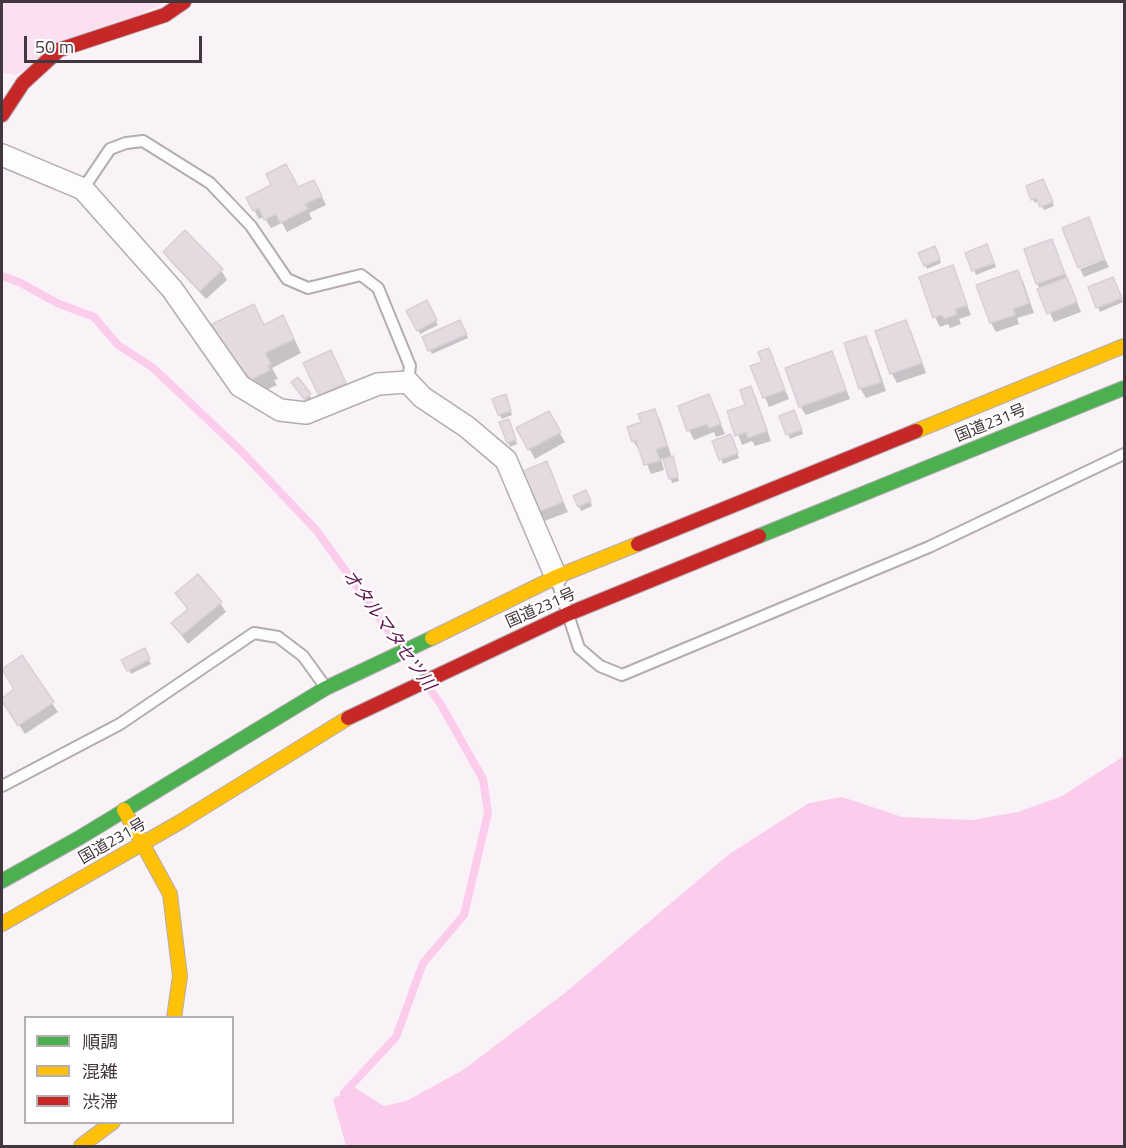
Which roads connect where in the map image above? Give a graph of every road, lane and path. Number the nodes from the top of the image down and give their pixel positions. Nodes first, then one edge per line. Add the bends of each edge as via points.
1 (184, 2) edge
2 (2, 115) edge
3 (2, 155) edge
4 (83, 189) junction
5 (1125, 346) edge
6 (408, 382) junction
7 (1125, 388) edge
8 (1125, 454) edge
9 (556, 577) junction
10 (568, 614) junction
11 (326, 688) junction
12 (2, 786) edge
13 (124, 810) junction
14 (142, 843) junction
15 (2, 881) edge
16 (2, 924) edge
17 (174, 1016) edge
18 (109, 1124) edge
19 (81, 1146) edge

1 - 2 main road via 165,15 59,50 23,83
3 - 4 street
4 - 6 street via 172,289 240,386 280,411 306,413 378,384
4 - 6 lane via 110,149 143,141 210,183 251,226 287,279 308,288 361,275 378,288 410,366
5 - 9 main road, 国道231号
6 - 9 street via 422,397 506,460
7 - 10 main road, 国道231号
8 - 10 lane via 929,547 622,675 600,666 579,648
9 - 10 lane
9 - 11 main road, 国道231号
10 - 14 main road, 国道231号 via 346,719
11 - 12 lane via 295,649 278,637 254,633 120,724
11 - 13 main road, 国道231号
13 - 14 main road
13 - 15 main road, 国道231号
14 - 16 main road, 国道231号
14 - 17 main road via 170,894 180,976
18 - 19 main road

